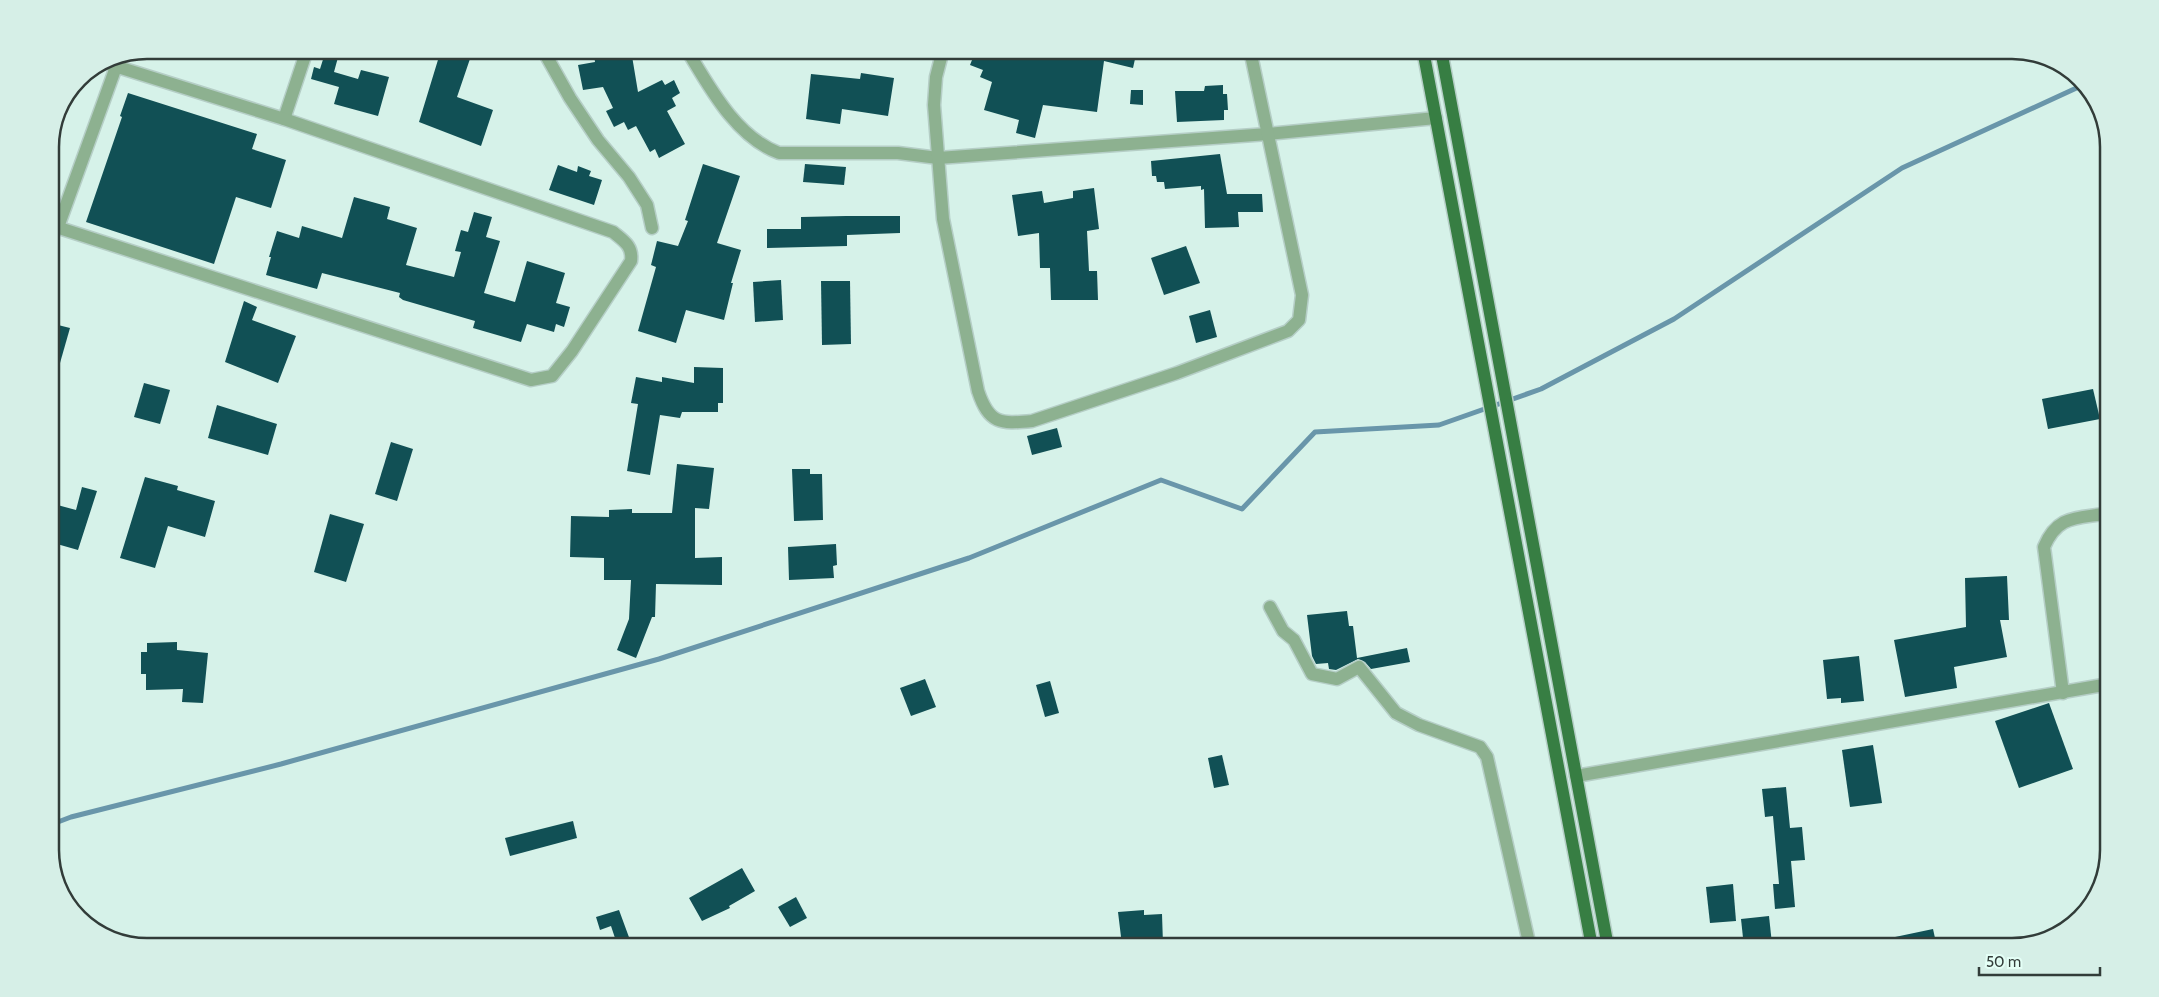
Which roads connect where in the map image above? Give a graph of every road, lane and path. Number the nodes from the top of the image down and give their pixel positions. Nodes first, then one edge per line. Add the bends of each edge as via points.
1 (304, 59) edge
2 (548, 59) edge
3 (692, 59) edge
4 (941, 59) edge
5 (1252, 59) edge
6 (1425, 59) edge
7 (1443, 59) edge
8 (112, 66) edge
9 (116, 67) junction
10 (1436, 118) junction
11 (284, 119) junction
12 (1268, 134) junction
13 (938, 158) junction
14 (59, 213) edge
15 (59, 228) edge
16 (652, 228) dead end
17 (2100, 515) edge
18 (1270, 607) dead end
19 (2100, 686) edge
20 (2062, 693) junction
21 (1576, 776) junction
22 (1528, 938) edge
23 (1590, 938) edge
24 (1606, 938) edge

1 - 11 street
2 - 16 street via 579,112 647,205
3 - 13 street via 713,93 751,138 764,148 779,153 898,153
4 - 13 street via 934,104
5 - 12 street
6 - 10 main road
7 - 21 main road
8 - 9 street
9 - 11 street
9 - 14 street
10 - 12 street
10 - 23 main road
11 - 15 street via 613,232 629,245 631,261 552,376 531,380
12 - 13 street
12 - 13 street via 1302,294 1299,320 1288,330 1177,373 1032,421 1009,423 996,420 984,409 978,391 943,219
17 - 20 street via 2063,521 2050,532 2044,547
18 - 22 street via 1283,631 1294,640 1312,674 1337,679 1359,667 1396,713 1480,746 1488,757
19 - 20 street
20 - 21 street
21 - 24 main road

